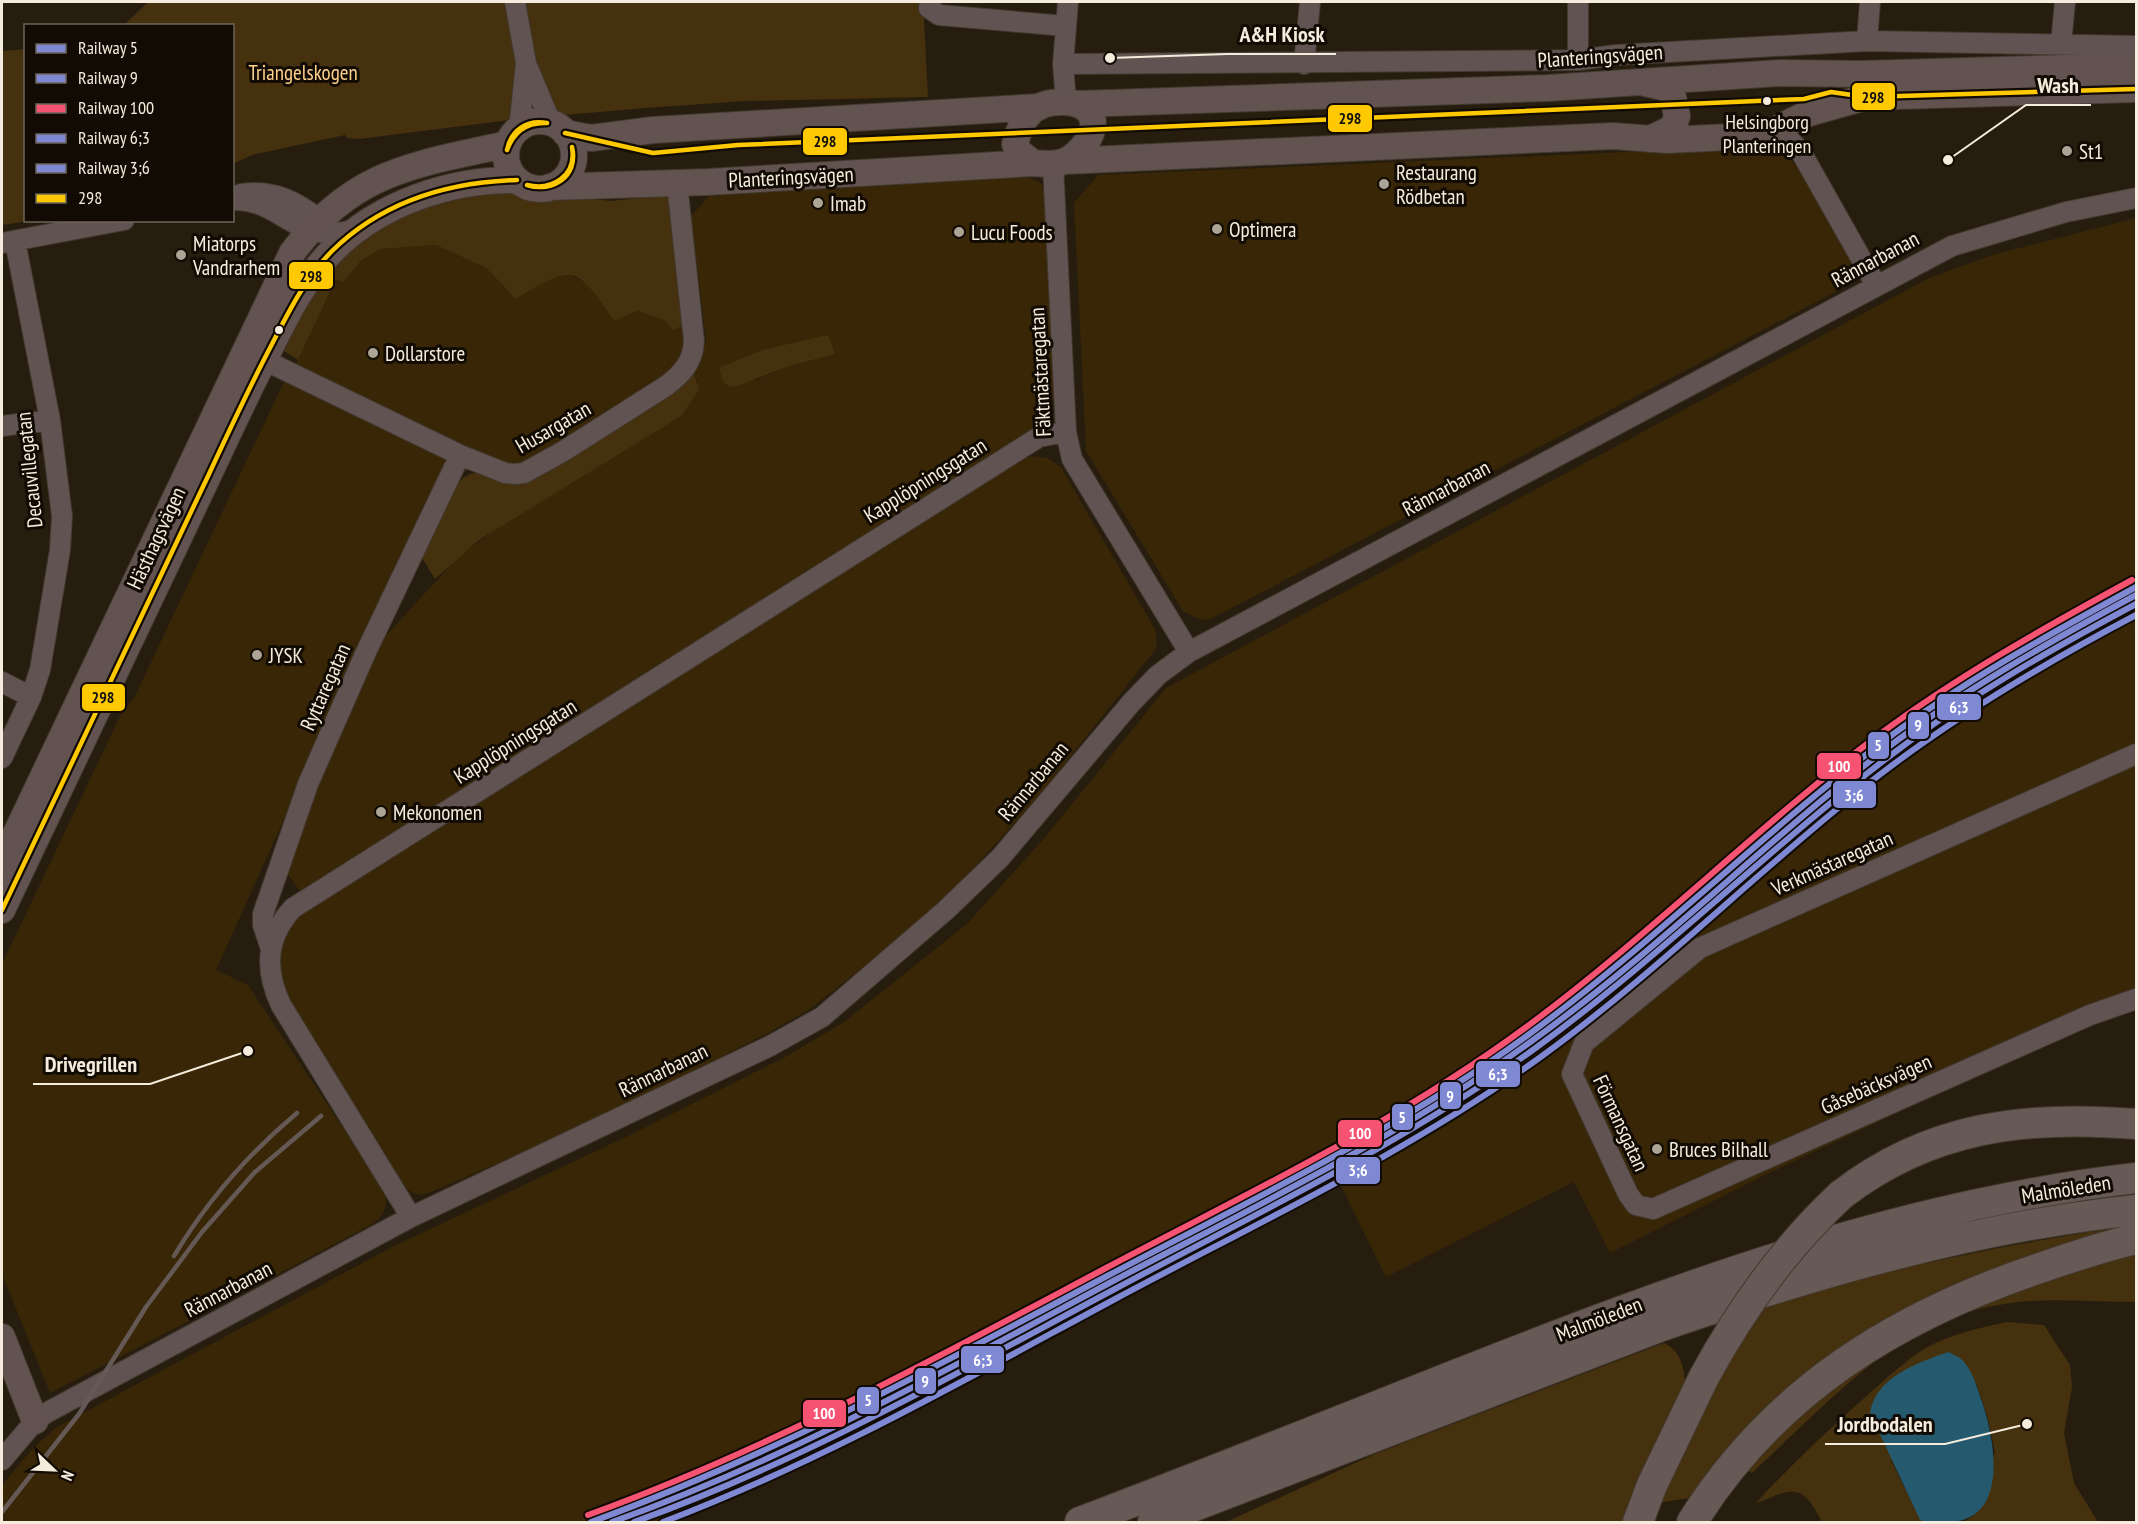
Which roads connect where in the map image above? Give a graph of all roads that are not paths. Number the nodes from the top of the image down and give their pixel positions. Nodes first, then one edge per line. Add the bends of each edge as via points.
1 (515, 2) edge
2 (1068, 2) edge
3 (1310, 2) edge
4 (1578, 2) edge
5 (1870, 2) edge
6 (2065, 2) edge
7 (931, 7) edge
8 (1066, 26) junction
9 (1867, 41) junction
10 (2061, 44) junction
11 (2136, 46) edge
12 (1578, 60) junction
13 (526, 63) junction
14 (1063, 64) junction
15 (1304, 64) junction
16 (2136, 66) edge
17 (1638, 83) junction
18 (2136, 88) edge
19 (1072, 104) junction
20 (1039, 107) junction
21 (558, 128) junction
22 (1774, 130) junction
23 (514, 136) junction
24 (1650, 139) junction
25 (1051, 162) junction
26 (517, 180) junction
27 (677, 183) junction
28 (550, 187) junction
29 (234, 197) edge
30 (2136, 198) edge
31 (113, 222) edge
32 (316, 229) junction
33 (358, 230) junction
34 (8, 242) edge
35 (309, 278) junction
36 (1876, 285) junction
37 (264, 360) junction
38 (50, 420) junction
39 (2, 426) edge
40 (1066, 432) junction
41 (460, 455) junction
42 (1189, 652) junction
43 (2, 682) edge
44 (31, 697) junction
45 (2136, 754) edge
46 (2, 758) edge
47 (2, 863) edge
48 (2, 910) edge
49 (270, 946) junction
50 (2136, 999) edge
51 (1577, 1059) joint
52 (2136, 1124) edge
53 (2136, 1178) edge
54 (1636, 1205) joint
55 (2136, 1210) edge
56 (411, 1217) junction
57 (2136, 1239) edge
58 (2, 1337) edge
59 (35, 1421) junction
60 (2, 1460) edge
61 (1640, 1518) edge
62 (1080, 1522) edge
63 (1153, 1522) edge
64 (1692, 1522) edge

1 - 13 street
2 - 8 street
3 - 15 street
4 - 12 street
5 - 9 street
6 - 10 street
7 - 8 street via 939,15
8 - 14 street
9 - 10 street, Planteringsvägen
9 - 12 street, Planteringsvägen
10 - 11 street, Planteringsvägen
12 - 15 street, Planteringsvägen
13 - 21 street
13 - 23 street
14 - 15 street, Planteringsvägen
14 - 19 street
16 - 17 main road, Planteringsvägen via 1780,73
17 - 19 main road, Planteringsvägen
17 - 24 main road via 1663,87 1674,95 1677,116 1673,128
18 - 22 main road, Planteringsvägen via 1866,97 1809,113
19 - 20 main road
19 - 25 main road via 1090,112 1093,124 1088,141
20 - 21 main road via 653,130 591,138
20 - 25 main road via 1026,117 1015,144 1019,152
21 - 23 main road via 538,121
21 - 28 main road via 571,141 573,162 564,178
22 - 24 main road, Planteringsvägen via 1750,136
22 - 36 street via 1801,152
23 - 26 main road via 507,159
23 - 32 main road via 382,176 353,192
24 - 25 main road, Planteringsvägen via 1613,136
25 - 27 main road, Planteringsvägen
25 - 40 street, Fäktmästaregatan
26 - 28 main road via 536,189
26 - 33 main road via 478,182 425,194
27 - 28 main road, Planteringsvägen
27 - 41 street, Husargatan via 693,341 686,368 666,386 589,436 524,472 505,473
29 - 32 street via 250,193 279,196 301,205
30 - 36 street, Rännarbanan via 1983,235 1952,246
31 - 34 street
32 - 33 street
32 - 35 main road
32 - 47 main road, Hästhagsvägen via 292,254 259,320
33 - 35 main road, Hästhagsvägen via 331,252
34 - 38 street, Decauvillegatan
35 - 37 main road, Hästhagsvägen
36 - 42 street, Rännarbanan
37 - 41 street, Husargatan
37 - 48 main road, Hästhagsvägen
38 - 39 street
38 - 44 street, Decauvillegatan via 63,516 42,660
40 - 42 street, Fäktmästaregatan via 1072,459
40 - 49 street, Kapplöpningsgatan via 1039,437 293,908 281,921
41 - 49 street, Ryttaregatan via 308,784 263,914
42 - 56 street, Rännarbanan via 1158,675 1131,703 1000,858 822,1017 770,1046
43 - 44 street
44 - 46 street, Decauvillegatan
45 - 51 street, Verkmästaregatan via 1700,948 1584,1042
49 - 56 street, Kapplöpningsgatan via 271,978 281,1005
50 - 54 street, Gåsebäcksvägen via 2090,1015 1653,1209
51 - 54 street, Förmansgatan via 1572,1074
52 - 61 highway, bridge via 2063,1120 1964,1132 1902,1155 1841,1195 1808,1226 1768,1274 1704,1377
53 - 62 highway, Malmöleden via 1997,1199 1918,1216 1735,1270 1565,1332
55 - 63 highway, Malmöleden via 2038,1224 1926,1247 1725,1304
56 - 59 street, Rännarbanan
57 - 64 highway via 1972,1292 1875,1341 1785,1409 1738,1457
58 - 59 main road
59 - 60 street, Rännarbanan

